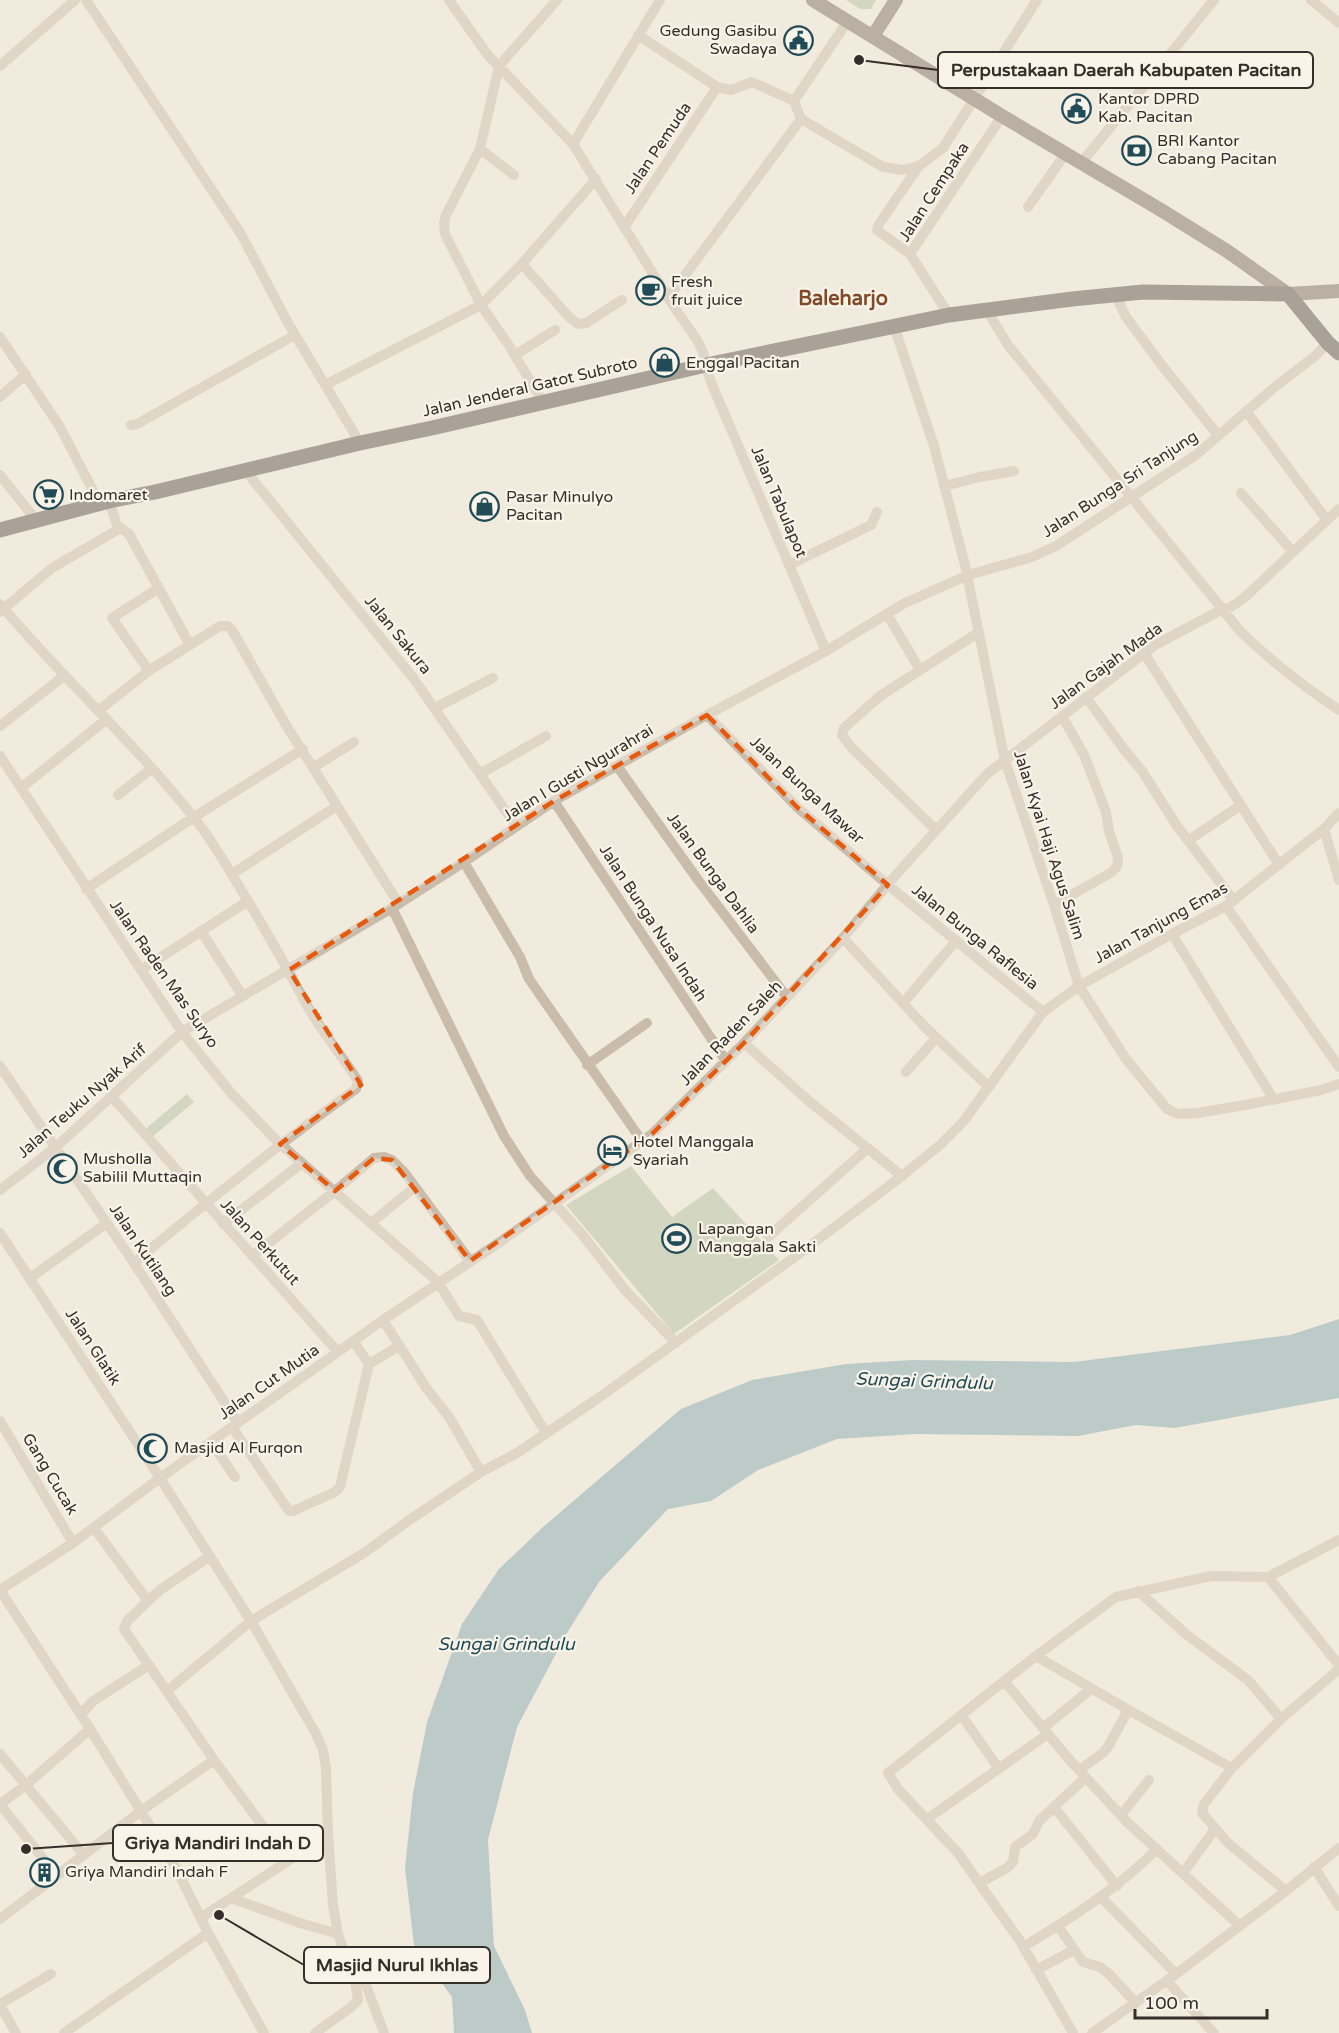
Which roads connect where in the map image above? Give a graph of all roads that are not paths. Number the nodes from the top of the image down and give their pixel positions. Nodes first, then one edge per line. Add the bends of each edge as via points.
1 (75, 0) edge
2 (86, 0) edge
3 (448, 0) edge
4 (557, 0) edge
5 (660, 0) edge
6 (813, 0) edge
7 (896, 0) edge
8 (1037, 0) edge
9 (1214, 0) edge
10 (1311, 0) edge
11 (847, 22) junction
12 (1339, 22) edge
13 (638, 35) junction
14 (873, 36) junction
15 (0, 66) edge
16 (499, 66) junction
17 (717, 87) junction
18 (975, 99) junction
19 (794, 101) junction
20 (1002, 116) junction
21 (801, 119) junction
22 (573, 144) junction
23 (480, 149) junction
24 (1066, 153) junction
25 (1082, 162) junction
26 (919, 166) junction
27 (514, 175) dead end
28 (596, 179) junction
29 (1028, 207) dead end
30 (625, 226) junction
31 (910, 254) junction
32 (522, 264) junction
33 (1339, 291) edge
34 (1115, 294) junction
35 (1288, 294) junction
36 (668, 298) junction
37 (622, 300) dead end
38 (481, 305) junction
39 (986, 309) junction
40 (949, 315) junction
41 (894, 326) junction
42 (555, 330) dead end
43 (295, 335) junction
44 (0, 337) edge
45 (1334, 348) edge
46 (515, 355) junction
47 (706, 365) junction
48 (26, 374) junction
49 (325, 385) junction
50 (0, 397) edge
51 (543, 402) junction
52 (1246, 411) junction
53 (131, 425) dead end
54 (1218, 435) junction
55 (360, 442) junction
56 (245, 470) junction
57 (1014, 471) dead end
58 (0, 475) edge
59 (944, 486) junction
60 (1241, 493) dead end
61 (99, 497) junction
62 (1131, 498) junction
63 (1339, 509) edge
64 (29, 511) junction
65 (877, 512) dead end
66 (1327, 520) junction
67 (119, 529) junction
68 (0, 530) edge
69 (1293, 552) junction
70 (789, 565) junction
71 (968, 574) junction
72 (159, 588) junction
73 (2, 608) edge
74 (1222, 609) junction
75 (887, 614) junction
76 (979, 632) junction
77 (190, 645) junction
78 (826, 651) junction
79 (1144, 653) junction
80 (920, 670) junction
81 (149, 671) junction
82 (65, 675) junction
83 (494, 678) dead end
84 (1086, 697) junction
85 (435, 708) junction
86 (99, 710) junction
87 (1339, 710) edge
88 (707, 715) junction
89 (1062, 716) junction
90 (107, 719) junction
91 (0, 726) edge
92 (546, 736) dead end
93 (354, 742) dead end
94 (303, 749) junction
95 (0, 756) edge
96 (1005, 761) junction
97 (617, 766) junction
98 (314, 767) junction
99 (151, 769) junction
100 (480, 774) junction
101 (21, 788) junction
102 (118, 795) dead end
103 (554, 801) junction
104 (1241, 805) junction
105 (337, 806) junction
106 (1339, 813) edge
107 (194, 817) junction
108 (516, 826) junction
109 (1324, 829) junction
110 (936, 830) junction
111 (1189, 840) junction
112 (464, 862) junction
113 (1279, 865) junction
114 (231, 874) junction
115 (1339, 880) edge
116 (888, 885) junction
117 (86, 889) junction
118 (248, 901) junction
119 (1230, 903) junction
120 (1054, 905) junction
121 (396, 906) junction
122 (201, 931) junction
123 (1172, 934) junction
124 (843, 938) junction
125 (957, 941) junction
126 (141, 970) junction
127 (289, 970) junction
128 (1079, 986) junction
129 (242, 995) junction
130 (788, 997) junction
131 (903, 1003) junction
132 (1043, 1012) junction
133 (647, 1023) dead end
134 (182, 1032) junction
135 (936, 1038) junction
136 (744, 1043) junction
137 (726, 1061) junction
138 (587, 1065) junction
139 (0, 1066) edge
140 (1339, 1067) edge
141 (906, 1072) dead end
142 (1339, 1084) edge
143 (989, 1087) junction
144 (112, 1097) junction
145 (1274, 1100) junction
146 (642, 1141) junction
147 (280, 1144) junction
148 (56, 1147) junction
149 (868, 1148) junction
150 (302, 1163) junction
151 (902, 1176) junction
152 (415, 1187) junction
153 (0, 1190) edge
154 (335, 1191) junction
155 (205, 1203) junction
156 (555, 1203) junction
157 (107, 1223) junction
158 (371, 1223) junction
159 (223, 1224) junction
160 (0, 1233) edge
161 (768, 1237) dead end
162 (252, 1256) junction
163 (471, 1261) junction
164 (134, 1263) junction
165 (30, 1278) junction
166 (438, 1282) junction
167 (383, 1320) junction
168 (353, 1341) junction
169 (676, 1343) junction
170 (399, 1346) junction
171 (338, 1352) junction
172 (369, 1364) junction
173 (0, 1421) edge
174 (235, 1425) junction
175 (546, 1433) junction
176 (211, 1442) junction
177 (481, 1472) junction
178 (235, 1477) dead end
179 (160, 1478) junction
180 (94, 1528) junction
181 (1339, 1540) edge
182 (73, 1544) junction
183 (210, 1556) junction
184 (1268, 1577) junction
185 (0, 1590) edge
186 (1138, 1591) junction
187 (148, 1601) junction
188 (251, 1621) junction
189 (1036, 1656) junction
190 (149, 1665) junction
191 (1339, 1667) edge
192 (1005, 1682) junction
193 (1091, 1689) junction
194 (167, 1691) junction
195 (1128, 1710) junction
196 (81, 1714) junction
197 (962, 1716) junction
198 (1281, 1719) junction
199 (90, 1729) junction
200 (1046, 1731) junction
201 (0, 1754) edge
202 (214, 1760) junction
203 (1232, 1768) junction
204 (999, 1769) junction
205 (1082, 1774) junction
206 (1149, 1780) dead end
207 (26, 1785) junction
208 (1054, 1807) junction
209 (141, 1811) junction
210 (1121, 1815) junction
211 (927, 1819) junction
212 (1215, 1828) junction
213 (328, 1835) junction
214 (1339, 1848) edge
215 (1157, 1849) junction
216 (83, 1854) junction
217 (288, 1860) junction
218 (1314, 1867) junction
219 (1182, 1873) junction
220 (56, 1875) junction
221 (979, 1883) junction
222 (1117, 1886) junction
223 (1286, 1891) junction
224 (1101, 1897) junction
225 (231, 1898) junction
226 (1339, 1906) edge
227 (202, 1917) junction
228 (0, 1919) edge
229 (1058, 1926) junction
230 (1240, 1926) junction
231 (208, 1933) junction
232 (338, 1934) junction
233 (1023, 1947) junction
234 (1074, 1950) junction
235 (347, 1959) junction
236 (1036, 1970) junction
237 (51, 1974) dead end
238 (1176, 1974) junction
239 (1167, 1981) junction
240 (1136, 2003) junction
241 (0, 2004) edge
242 (1100, 2031) edge
243 (16, 2033) edge
244 (64, 2033) edge
245 (264, 2033) edge
246 (315, 2033) edge
247 (384, 2033) edge
248 (1073, 2033) edge
249 (1214, 2033) edge

1 - 15 street
2 - 43 street via 241,234
3 - 16 street, Jalan Tabulapot
4 - 16 street
5 - 13 street
6 - 11 main road
7 - 14 main road
8 - 18 street
9 - 25 street
10 - 12 street
11 - 14 main road
11 - 19 street
13 - 17 street
13 - 22 street
14 - 18 main road
16 - 22 street, Jalan Tabulapot
16 - 23 street
17 - 19 street via 731,90 752,82
17 - 30 street, Jalan Pemuda
18 - 20 main road
18 - 26 street via 943,148
19 - 21 street
20 - 24 main road
20 - 31 street, Jalan Cempaka
21 - 26 street via 883,167 902,170
21 - 36 street
22 - 28 street, Jalan Tabulapot
23 - 27 street
23 - 38 street via 444,223 445,234
24 - 25 main road
24 - 29 street
25 - 35 main road via 1227,251
26 - 31 street via 877,230
28 - 30 street, Jalan Tabulapot
28 - 32 street
30 - 36 street, Jalan Tabulapot
31 - 40 street, Jalan Cempaka
32 - 37 street via 578,324
32 - 38 street
33 - 35 main road
34 - 35 highway, Jalan Jenderal Gatot Subroto
34 - 39 highway, Jalan Jenderal Gatot Subroto
34 - 54 street via 1126,317
35 - 45 highway
36 - 47 street, Jalan Tabulapot via 697,340
38 - 46 street
38 - 49 street
39 - 40 highway, Jalan Jenderal Gatot Subroto
39 - 62 street via 1008,345
40 - 41 highway, Jalan Jenderal Gatot Subroto
41 - 47 highway, Jalan Jenderal Gatot Subroto
41 - 59 street, Jalan Kyai Haji Agus Salim
42 - 46 street
43 - 49 street
43 - 53 street
44 - 48 street
45 - 52 street, Jalan Bunga Sri Tanjung via 1314,357
46 - 51 street
47 - 51 highway, Jalan Jenderal Gatot Subroto
47 - 70 street, Jalan Tabulapot
48 - 50 street
48 - 61 street
49 - 55 street
51 - 55 highway, Jalan Jenderal Gatot Subroto
52 - 54 street, Jalan Bunga Sri Tanjung
52 - 66 street
54 - 62 street, Jalan Bunga Sri Tanjung via 1196,455
55 - 56 highway, Jalan Jenderal Gatot Subroto
56 - 61 highway, Jalan Jenderal Gatot Subroto via 155,492
56 - 85 street, Jalan Sakura
57 - 59 street
58 - 64 street
59 - 71 street, Jalan Kyai Haji Agus Salim
60 - 69 street
61 - 64 highway, Jalan Jenderal Gatot Subroto
61 - 67 street
62 - 71 street, Jalan Bunga Sri Tanjung via 1056,546 1032,557
62 - 74 street
63 - 66 street, Jalan Gajah Mada
64 - 68 highway, Jalan Jenderal Gatot Subroto
65 - 70 street via 871,525
66 - 69 street, Jalan Gajah Mada
67 - 72 street via 129,534
67 - 73 street via 52,568
69 - 74 street, Jalan Gajah Mada via 1244,598
70 - 78 street, Jalan Tabulapot
71 - 75 street, Jalan I Gusti Ngurahrai
71 - 76 street, Jalan Kyai Haji Agus Salim
72 - 77 street
72 - 81 street via 112,618
73 - 82 street
74 - 79 street, Jalan Gajah Mada
74 - 87 street via 1270,661
75 - 78 street, Jalan I Gusti Ngurahrai
75 - 80 street
76 - 80 street
76 - 96 street, Jalan Kyai Haji Agus Salim
77 - 81 street
77 - 94 street via 220,626 228,626
78 - 88 street, Jalan I Gusti Ngurahrai
79 - 84 street, Jalan Gajah Mada
79 - 104 street
80 - 110 street via 880,696 844,728 842,735
81 - 86 street
82 - 86 street
82 - 91 street
83 - 85 street
84 - 89 street, Jalan Gajah Mada
84 - 111 street
85 - 100 street, Jalan Sakura
86 - 90 street
88 - 97 street, Jalan I Gusti Ngurahrai
88 - 116 street, Jalan Bunga Mawar via 798,807
89 - 96 street, Jalan Gajah Mada
89 - 120 street via 1084,754 1118,857 1112,872
90 - 99 street
90 - 101 street
92 - 100 street
93 - 98 street
94 - 98 street
94 - 107 street
95 - 101 street, Jalan Raden Mas Suryo
96 - 110 street, Jalan Raden Saleh via 987,774
96 - 120 street, Jalan Kyai Haji Agus Salim
97 - 103 street, Jalan I Gusti Ngurahrai
97 - 130 street, Jalan Bunga Dahlia
98 - 105 street
99 - 102 street
99 - 107 street
100 - 108 street, Jalan Sakura
101 - 117 street, Jalan Raden Mas Suryo
103 - 108 street, Jalan I Gusti Ngurahrai
103 - 137 street, Jalan Bunga Nusa Indah
104 - 111 street
104 - 113 street
105 - 114 street
105 - 121 street
106 - 109 street, Jalan Tanjung Emas
107 - 114 street
107 - 117 street
108 - 112 street, Jalan I Gusti Ngurahrai
109 - 113 street, Jalan Tanjung Emas
109 - 115 street
110 - 116 street, Jalan Raden Saleh
111 - 119 street
112 - 121 street, Jalan I Gusti Ngurahrai
112 - 138 street via 520,957 529,980
113 - 119 street, Jalan Tanjung Emas
114 - 118 street
116 - 124 street, Jalan Raden Saleh
116 - 125 street, Jalan Bunga Raflesia
117 - 126 street, Jalan Raden Mas Suryo
118 - 122 street
118 - 127 street
119 - 123 street, Jalan Tanjung Emas
119 - 140 street
120 - 128 street, Jalan Kyai Haji Agus Salim
121 - 127 street, Jalan I Gusti Ngurahrai
121 - 156 street via 504,1136 530,1176
122 - 126 street
122 - 129 street
123 - 128 street, Jalan Tanjung Emas
123 - 145 street
124 - 130 street, Jalan Raden Saleh
124 - 131 street
125 - 131 street
125 - 132 street, Jalan Bunga Raflesia
126 - 134 street, Jalan Raden Mas Suryo
127 - 129 street, Jalan I Gusti Ngurahrai
127 - 147 street via 358,1081 356,1089
128 - 132 street, Jalan Tanjung Emas
128 - 145 street, Jalan Kyai Haji Agus Salim via 1126,1059 1167,1109 1178,1114 1198,1113
129 - 134 street, Jalan I Gusti Ngurahrai
130 - 136 street, Jalan Raden Saleh
131 - 135 street
132 - 143 street, Jalan Tanjung Emas
133 - 138 street
134 - 144 street, Jalan Teuku Nyak Arif
134 - 147 street, Jalan Raden Mas Suryo via 231,1093
135 - 141 street
135 - 143 street
136 - 137 street, Jalan Raden Saleh
136 - 149 street
137 - 146 street, Jalan Raden Saleh
138 - 146 street
139 - 148 street, Jalan Kutilang
142 - 145 street, Jalan Kyai Haji Agus Salim
143 - 151 street, Jalan Tanjung Emas via 963,1122
144 - 148 street, Jalan Teuku Nyak Arif
144 - 155 street, Jalan Perkutut
146 - 156 street, Jalan Raden Saleh
147 - 150 street, Jalan Raden Mas Suryo
147 - 155 street
148 - 153 street, Jalan Teuku Nyak Arif
148 - 157 street, Jalan Kutilang
149 - 151 street
149 - 161 street
150 - 154 street, Jalan Raden Mas Suryo
150 - 159 street
151 - 169 street, Jalan Tanjung Emas
152 - 154 street via 392,1160 384,1157 375,1158
152 - 158 street
152 - 163 street
154 - 158 street, Jalan Raden Mas Suryo
154 - 162 street
155 - 159 street, Jalan Perkutut
155 - 164 street
156 - 163 street, Jalan Raden Saleh
156 - 169 street via 625,1290
157 - 164 street, Jalan Kutilang
157 - 165 street
158 - 166 street, Jalan Raden Mas Suryo
159 - 162 street, Jalan Perkutut
160 - 165 street, Jalan Glatik
162 - 171 street, Jalan Perkutut
163 - 166 street, Jalan Raden Saleh
164 - 174 street, Jalan Kutilang
165 - 179 street, Jalan Glatik
166 - 167 street, Jalan Cut Mutia
166 - 175 street, Jalan Raden Mas Suryo via 459,1316 478,1321
167 - 168 street, Jalan Cut Mutia
167 - 170 street
168 - 171 street, Jalan Cut Mutia
168 - 172 street
169 - 175 street, Jalan Tanjung Emas
170 - 172 street
170 - 177 street via 449,1417
171 - 174 street, Jalan Cut Mutia
172 - 174 street, Jalan Kutilang via 340,1487 335,1492 289,1511
173 - 182 street, Gang Cucak
174 - 176 street, Jalan Cut Mutia
175 - 177 street, Jalan Tanjung Emas
176 - 178 street
176 - 179 street, Jalan Cut Mutia
177 - 188 street, Jalan Tanjung Emas via 364,1554
179 - 180 street, Jalan Cut Mutia
179 - 183 street, Jalan Glatik
180 - 182 street, Jalan Cut Mutia
180 - 187 street
181 - 184 street
182 - 185 street, Jalan Cut Mutia
183 - 187 street
183 - 188 street, Jalan Glatik
184 - 186 street via 1211,1576
184 - 191 street
185 - 196 street
186 - 189 street via 1116,1597
186 - 198 street via 1187,1635 1248,1680
187 - 190 street via 123,1628
188 - 194 street, Jalan Tanjung Emas
188 - 213 street, Jalan Glatik via 323,1750
189 - 192 street
189 - 193 street
190 - 194 street
190 - 196 street via 93,1701
191 - 198 street
192 - 197 street
192 - 200 street
193 - 195 street
193 - 200 street
194 - 202 street
195 - 203 street
195 - 205 street via 1108,1747
196 - 199 street
197 - 204 street
197 - 211 street via 888,1773
198 - 203 street
199 - 207 street
199 - 209 street
200 - 204 street
200 - 205 street
201 - 207 street
202 - 209 street
202 - 217 street
203 - 212 street via 1202,1809
204 - 211 street
205 - 208 street
205 - 210 street
206 - 210 street
207 - 216 street
207 - 220 street via 0,1804
208 - 221 street via 1039,1821 1033,1834 1016,1847 1007,1869
208 - 222 street
209 - 216 street
209 - 227 street
210 - 215 street
211 - 221 street
212 - 219 street
212 - 223 street
213 - 217 street
213 - 232 street, Jalan Glatik
214 - 218 street
215 - 219 street
215 - 222 street
216 - 220 street
217 - 225 street
218 - 223 street
218 - 226 street
219 - 230 street
220 - 228 street
221 - 233 street
222 - 224 street
223 - 230 street
224 - 229 street
224 - 238 street
225 - 227 street
225 - 232 street
227 - 231 street
229 - 233 street
229 - 234 street
230 - 238 street
231 - 244 street
231 - 245 street
232 - 235 street, Jalan Glatik
233 - 236 street
234 - 236 street
234 - 240 street via 1083,1962 1108,1973
235 - 246 street, Jalan Glatik via 358,2000
235 - 247 street via 363,1977
236 - 248 street
237 - 241 street
238 - 239 street
239 - 240 street
239 - 249 street
240 - 242 street
241 - 243 street

